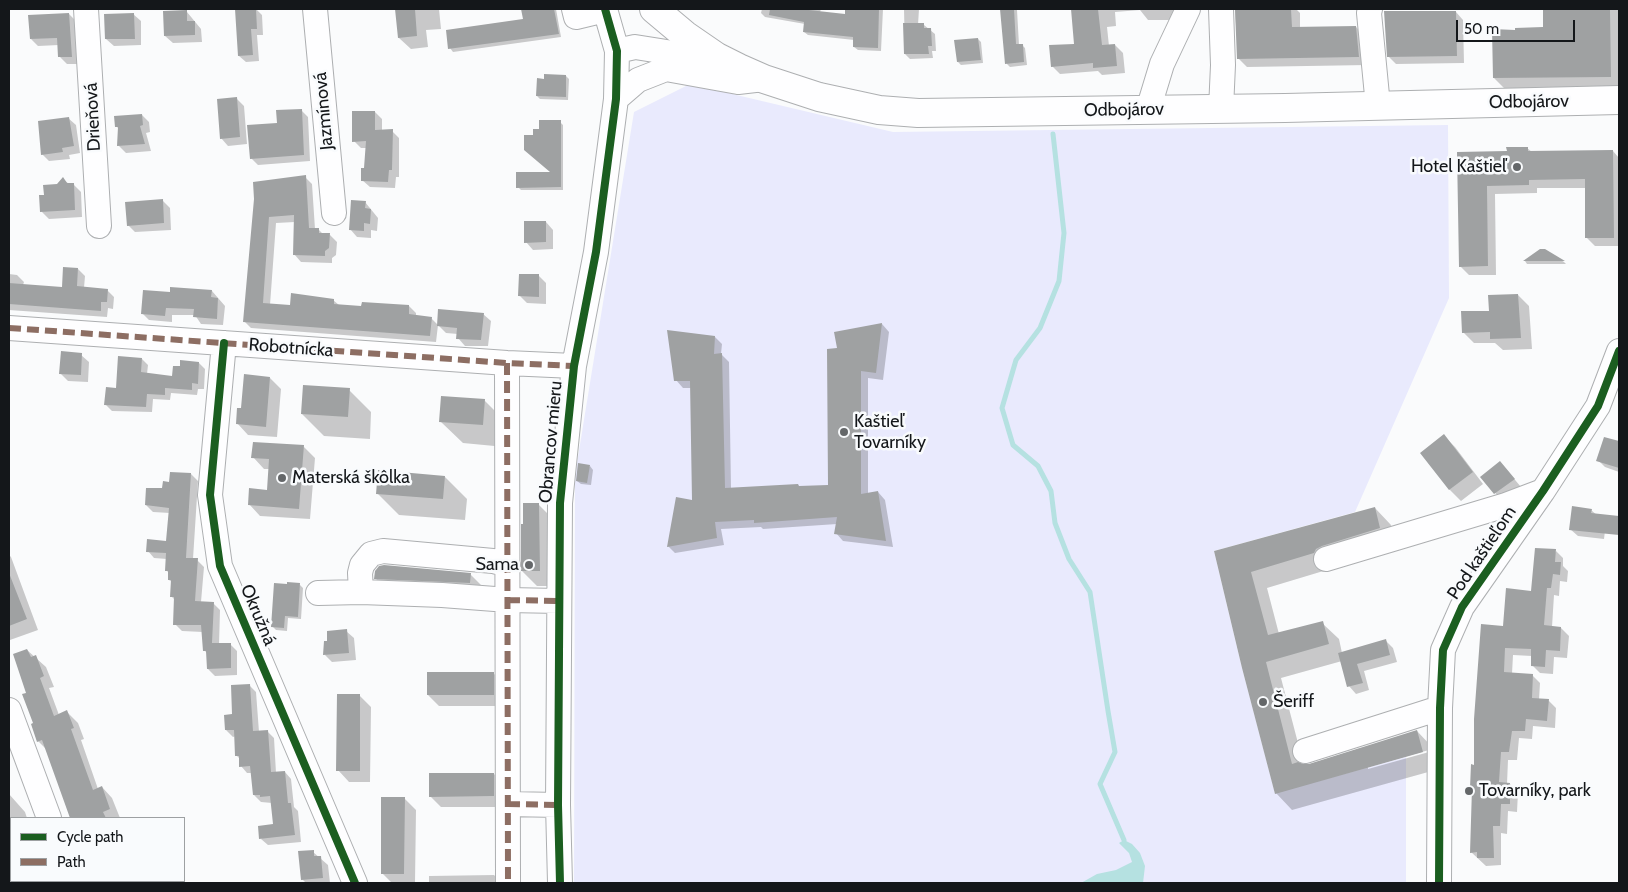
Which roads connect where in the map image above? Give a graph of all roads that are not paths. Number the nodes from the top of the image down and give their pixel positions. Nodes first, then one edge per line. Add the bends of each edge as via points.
1 (86, 9) edge
2 (314, 9) edge
3 (574, 9) edge
4 (605, 9) edge
5 (654, 9) edge
6 (1188, 9) edge
7 (1221, 9) edge
8 (1370, 9) edge
9 (617, 52) junction
10 (717, 57) junction
11 (764, 79) junction
12 (616, 99) junction
13 (1619, 100) edge
14 (1378, 106) junction
15 (1221, 109) junction
16 (1148, 110) junction
17 (334, 212) dead end
18 (99, 226) dead end
19 (9, 328) edge
20 (224, 343) junction
21 (1619, 351) edge
22 (507, 363) junction
23 (574, 366) junction
24 (1543, 491) junction
25 (1326, 559) dead end
26 (508, 565) junction
27 (361, 592) junction
28 (318, 593) dead end
29 (508, 600) junction
30 (560, 601) junction
31 (1440, 708) junction
32 (9, 710) edge
33 (1305, 751) dead end
34 (508, 804) junction
35 (558, 805) junction
36 (49, 817) edge
37 (355, 883) edge
38 (508, 883) edge
39 (560, 883) edge
40 (1439, 883) edge

1 - 18 street, Drieňová
2 - 17 street, Jazmínová
3 - 4 street via 576,17
4 - 9 street, Obrancov mieru
5 - 10 main road, Odbojárov
6 - 16 street via 1162,64
7 - 15 street
8 - 14 street
9 - 10 street via 635,47
9 - 12 street, Obrancov mieru
10 - 11 main road, Odbojárov
11 - 12 street via 738,82 666,69 638,80
11 - 16 main road, Odbojárov via 878,110 918,113
12 - 23 street, Obrancov mieru via 596,252
13 - 14 main road, Odbojárov
14 - 15 main road, Odbojárov
15 - 16 main road, Odbojárov
19 - 20 street, Robotnícka
20 - 22 street, Robotnícka
20 - 37 street, Okružná via 210,495 220,566
21 - 24 street, Pod kaštieľom via 1598,406
22 - 23 street, Robotnícka
22 - 26 street
23 - 30 street, Obrancov mieru via 560,503
24 - 25 street
24 - 31 street, Pod kaštieľom via 1462,607 1443,650
26 - 27 street via 383,551 371,554 362,565
26 - 29 street
27 - 28 street
27 - 29 street
29 - 30 street
29 - 34 street
30 - 35 street, Obrancov mieru
31 - 33 street
31 - 40 street, Pod kaštieľom
32 - 36 street
34 - 35 street
34 - 38 street
35 - 39 street, Obrancov mieru

